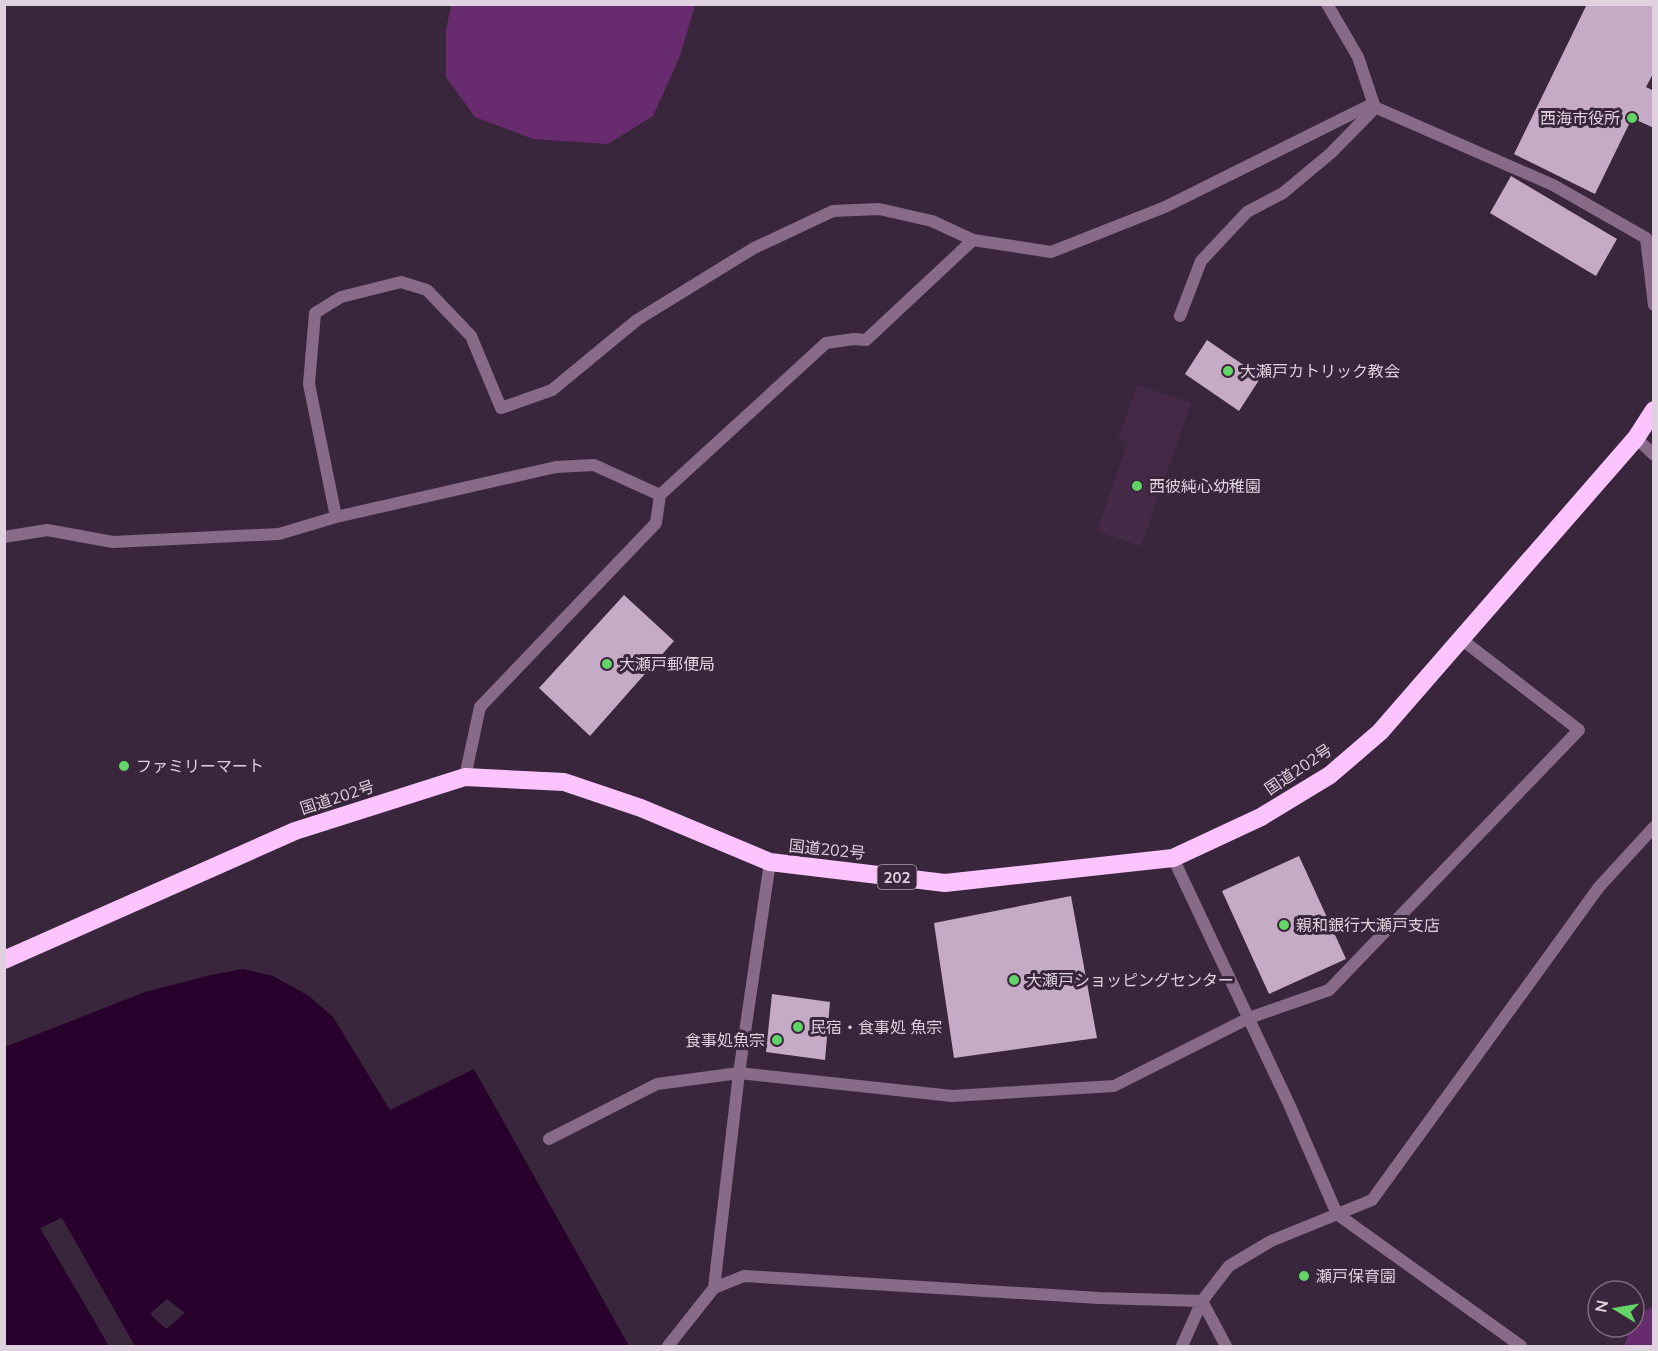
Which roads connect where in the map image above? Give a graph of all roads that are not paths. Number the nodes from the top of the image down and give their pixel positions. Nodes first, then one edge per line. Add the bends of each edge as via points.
1 (1327, 4) edge
2 (1375, 108) junction
3 (973, 240) junction
4 (1653, 305) edge
5 (1180, 316) dead end
6 (1653, 410) edge
7 (1636, 438) junction
8 (1653, 455) edge
9 (660, 495) junction
10 (336, 517) junction
11 (4, 537) edge
12 (1461, 639) junction
13 (465, 777) junction
14 (1653, 827) edge
15 (1173, 858) junction
16 (770, 862) junction
17 (4, 960) edge
18 (1249, 1018) junction
19 (739, 1073) junction
20 (549, 1139) dead end
21 (1336, 1214) junction
22 (714, 1288) junction
23 (1202, 1301) junction
24 (668, 1347) edge
25 (1182, 1347) edge
26 (1226, 1347) edge
27 (1521, 1347) edge

1 - 2 street via 1358,57
2 - 3 street via 1370,105 1165,207 1051,252
2 - 4 street via 1553,185 1646,238
2 - 5 street via 1331,153 1283,193 1247,212 1201,261
3 - 9 street via 866,340 826,344
3 - 10 street via 932,221 879,209 833,211 754,248 637,320 552,390 501,408 471,336 427,290 401,282 341,297 315,313 309,384
6 - 7 highway, 国道202号 / 202
7 - 8 street
7 - 12 highway, 国道202号 / 202
9 - 10 street via 594,465 556,466
9 - 13 street via 656,523 480,707
10 - 11 street via 279,534 113,542 47,530
12 - 15 highway, 国道202号 / 202 via 1380,732 1330,775 1261,817
12 - 18 street via 1579,730 1329,990
13 - 16 highway, 国道202号 / 202 via 564,782 641,808
13 - 17 highway, 国道202号 / 202 via 295,831
14 - 21 street via 1599,887 1372,1200
15 - 16 highway, 国道202号 / 202 via 945,883
15 - 18 street
16 - 19 street
18 - 19 street via 1114,1086 952,1096
18 - 21 street
19 - 20 street via 657,1084
19 - 22 street
21 - 23 street via 1271,1241 1228,1266
21 - 27 street
22 - 23 street via 744,1276
22 - 24 street
23 - 25 street
23 - 26 street

